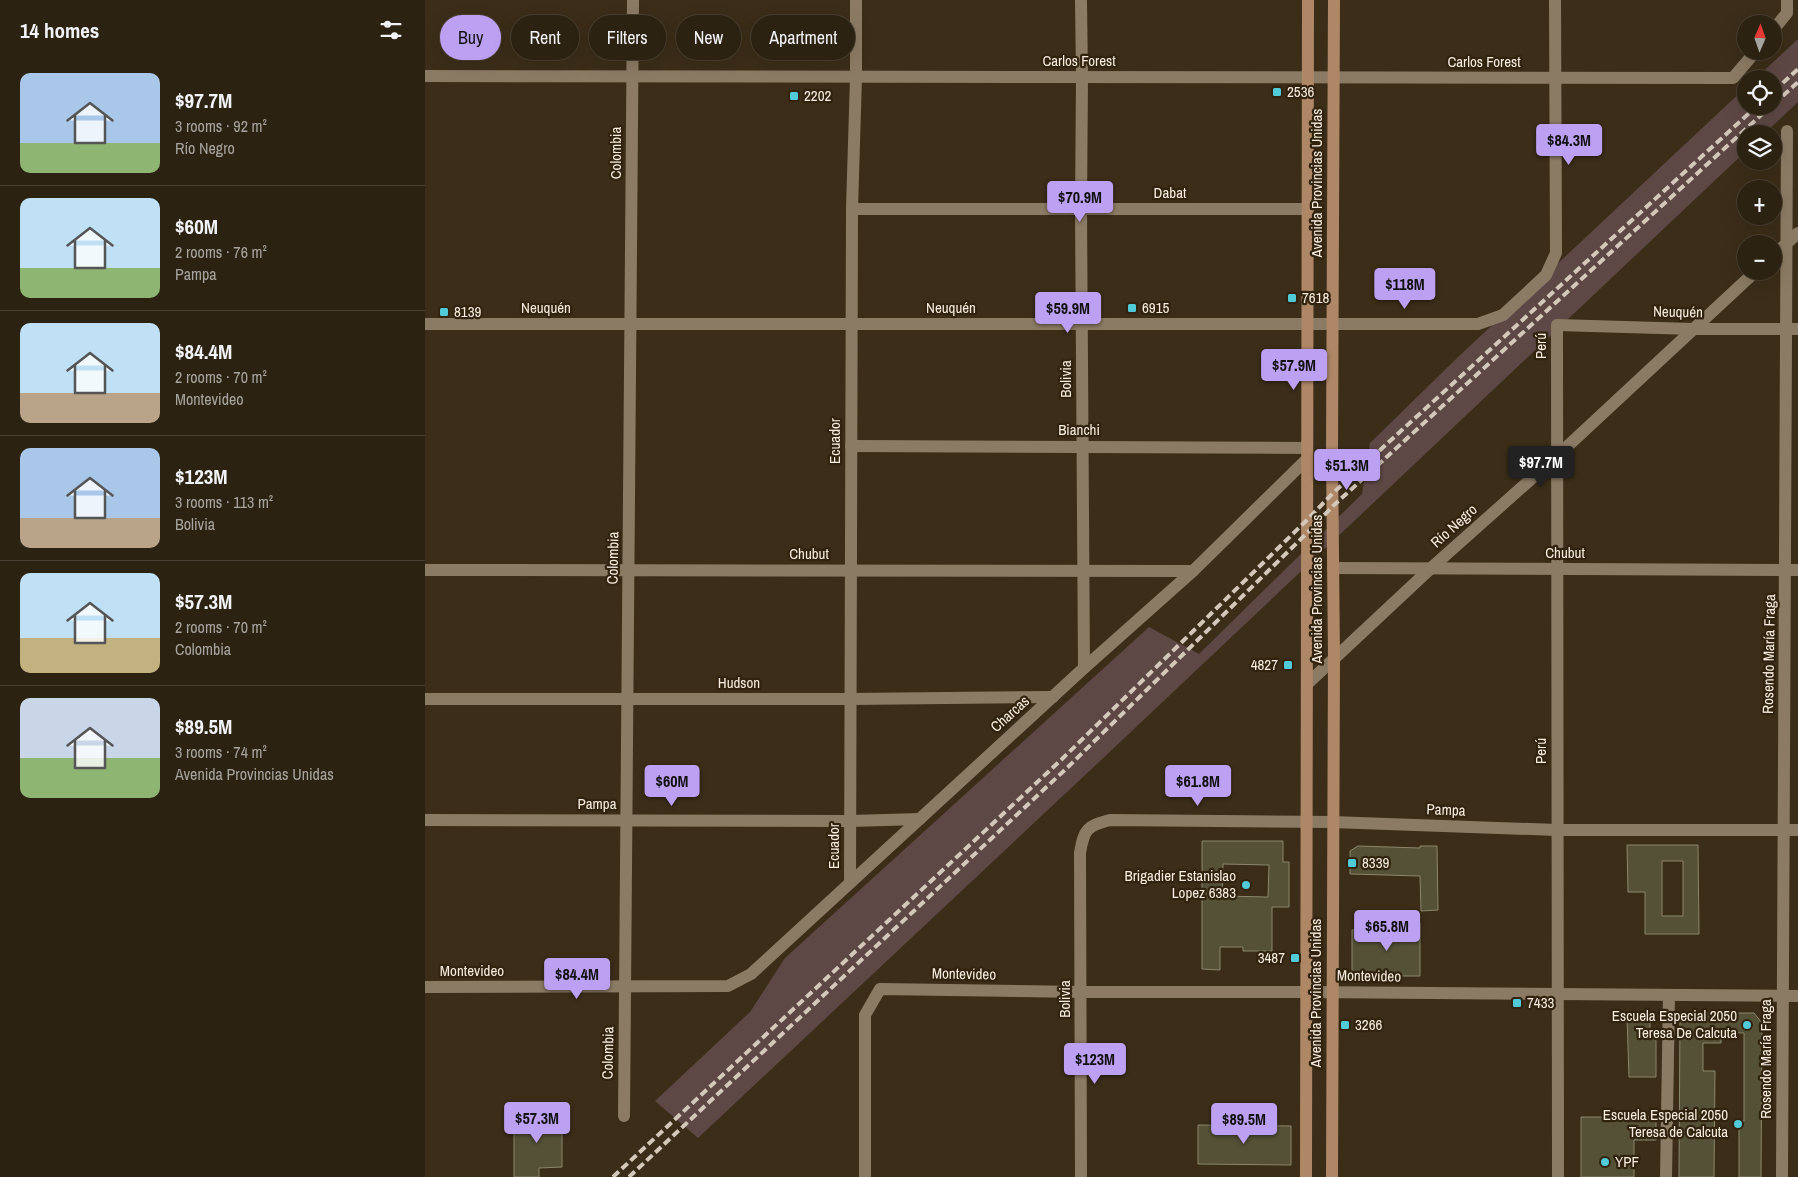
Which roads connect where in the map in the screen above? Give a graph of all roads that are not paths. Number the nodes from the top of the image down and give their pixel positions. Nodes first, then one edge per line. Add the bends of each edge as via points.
1 (633, 0) edge
2 (856, 0) edge
3 (1081, 0) edge
4 (1308, 0) edge
5 (1334, 0) edge
6 (1555, 0) edge
7 (1787, 0) edge
8 (1783, 18) edge
9 (1748, 60) edge
10 (425, 76) edge
11 (633, 77) junction
12 (856, 77) junction
13 (1082, 78) junction
14 (1309, 78) junction
15 (1334, 78) junction
16 (1555, 78) junction
17 (1787, 131) dead end
18 (852, 209) junction
19 (1081, 209) junction
20 (1308, 209) junction
21 (1798, 233) edge
22 (1787, 242) junction
23 (1782, 247) edge
24 (1746, 280) edge
25 (425, 324) edge
26 (631, 324) junction
27 (852, 324) junction
28 (1081, 324) junction
29 (1307, 324) junction
30 (1333, 324) junction
31 (1557, 325) joint
32 (1693, 329) junction
33 (1793, 329) edge
34 (851, 446) junction
35 (1083, 447) junction
36 (1307, 453) junction
37 (1557, 456) junction
38 (1333, 568) junction
39 (1430, 569) junction
40 (1557, 569) junction
41 (425, 570) edge
42 (629, 570) junction
43 (851, 570) junction
44 (1792, 570) edge
45 (1083, 571) junction
46 (1193, 571) junction
47 (1334, 658) junction
48 (1084, 668) junction
49 (1307, 684) junction
50 (1053, 696) junction
51 (425, 699) edge
52 (628, 699) junction
53 (850, 699) junction
54 (920, 819) junction
55 (425, 820) edge
56 (627, 821) junction
57 (850, 821) junction
58 (1306, 822) junction
59 (1332, 822) junction
60 (1093, 825) joint
61 (1557, 830) junction
62 (1783, 830) junction
63 (1798, 830) edge
64 (850, 883) junction
65 (625, 986) junction
66 (728, 986) joint
67 (425, 987) edge
68 (1081, 992) junction
69 (1306, 992) junction
70 (1332, 992) junction
71 (1557, 994) junction
72 (1669, 995) junction
73 (1783, 996) junction
74 (1798, 996) edge
75 (624, 1116) dead end
76 (865, 1177) edge
77 (1081, 1177) edge
78 (1306, 1177) edge
79 (1332, 1177) edge
80 (1557, 1177) edge
81 (1666, 1177) edge
82 (1782, 1177) edge

1 - 11 street, Colombia
2 - 12 street, Ecuador
3 - 13 street, Bolivia
4 - 14 main road, Avenida Provincias Unidas
5 - 15 main road, Avenida Provincias Unidas
6 - 16 street
7 - 8 street via 1787,13
9 - 16 street, Carlos Forest via 1733,78
10 - 11 street, Carlos Forest
11 - 12 street, Carlos Forest
11 - 26 street, Colombia
12 - 13 street, Carlos Forest
12 - 18 street, Ecuador
13 - 14 street, Carlos Forest
13 - 19 street, Bolivia
14 - 15 street, Carlos Forest
14 - 20 main road, Avenida Provincias Unidas
15 - 16 street, Carlos Forest
15 - 30 main road, Avenida Provincias Unidas
16 - 30 street, Neuquén via 1556,254 1546,275 1503,315 1478,324
17 - 22 street, Rosendo María Fraga
18 - 19 street, Dabat
18 - 27 street, Ecuador
19 - 20 street, Dabat
19 - 28 street, Bolivia
20 - 29 main road, Avenida Provincias Unidas
21 - 22 street
22 - 23 street
22 - 33 street, Rosendo María Fraga
24 - 32 street, Río Negro
25 - 26 street, Neuquén
26 - 27 street, Neuquén
26 - 42 street, Colombia
27 - 28 street, Neuquén
27 - 34 street, Ecuador
28 - 29 street, Neuquén
28 - 35 street, Bolivia
29 - 30 street, Neuquén
29 - 36 main road, Avenida Provincias Unidas
30 - 38 main road, Avenida Provincias Unidas
31 - 32 street, Neuquén
31 - 37 street, Perú
32 - 33 street, Neuquén
32 - 37 street, Río Negro
33 - 44 street, Rosendo María Fraga
34 - 35 street, Bianchi
34 - 43 street, Ecuador
35 - 36 street, Bianchi
35 - 45 street, Bolivia
36 - 46 street, Charcas
36 - 49 main road, Avenida Provincias Unidas
37 - 39 street, Río Negro
37 - 40 street, Perú
38 - 39 street, Chubut
38 - 47 main road, Avenida Provincias Unidas
39 - 40 street, Chubut
39 - 47 street, Río Negro
40 - 44 street, Chubut
40 - 61 street, Perú
41 - 42 street, Chubut
42 - 43 street, Chubut
42 - 52 street, Colombia
43 - 45 street, Chubut
43 - 53 street, Ecuador
44 - 62 street, Rosendo María Fraga
45 - 46 street, Chubut
45 - 48 street, Bolivia
46 - 48 street, Charcas
47 - 49 street, Río Negro
47 - 59 main road, Avenida Provincias Unidas
48 - 50 street, Charcas
49 - 58 main road, Avenida Provincias Unidas
50 - 53 street, Hudson
50 - 54 street, Charcas
51 - 52 street, Hudson
52 - 53 street, Hudson
52 - 56 street, Colombia
53 - 57 street, Ecuador
54 - 57 street, Pampa
54 - 64 street, Charcas
55 - 56 street, Pampa
56 - 57 street, Pampa
56 - 65 street, Colombia
57 - 64 street, Ecuador
58 - 59 street, Pampa
58 - 60 street, Pampa via 1110,820
58 - 69 main road, Avenida Provincias Unidas
59 - 61 street, Pampa
59 - 70 main road, Avenida Provincias Unidas
60 - 68 street, Bolivia via 1083,836 1080,853
61 - 62 street, Pampa
61 - 71 street, Perú
62 - 63 street, Pampa
62 - 73 street, Rosendo María Fraga
64 - 66 street, Charcas via 751,974
65 - 66 street, Montevideo
65 - 67 street, Montevideo
65 - 75 street, Colombia
68 - 69 street, Montevideo
68 - 76 street, Montevideo via 880,989 865,1015
68 - 77 street, Bolivia
69 - 70 street, Montevideo
69 - 78 main road, Avenida Provincias Unidas
70 - 71 street, Montevideo
70 - 79 main road, Avenida Provincias Unidas
71 - 72 street, Montevideo
71 - 80 street, Perú
72 - 73 street, Montevideo
72 - 81 street
73 - 74 street, Montevideo
73 - 82 street, Rosendo María Fraga

